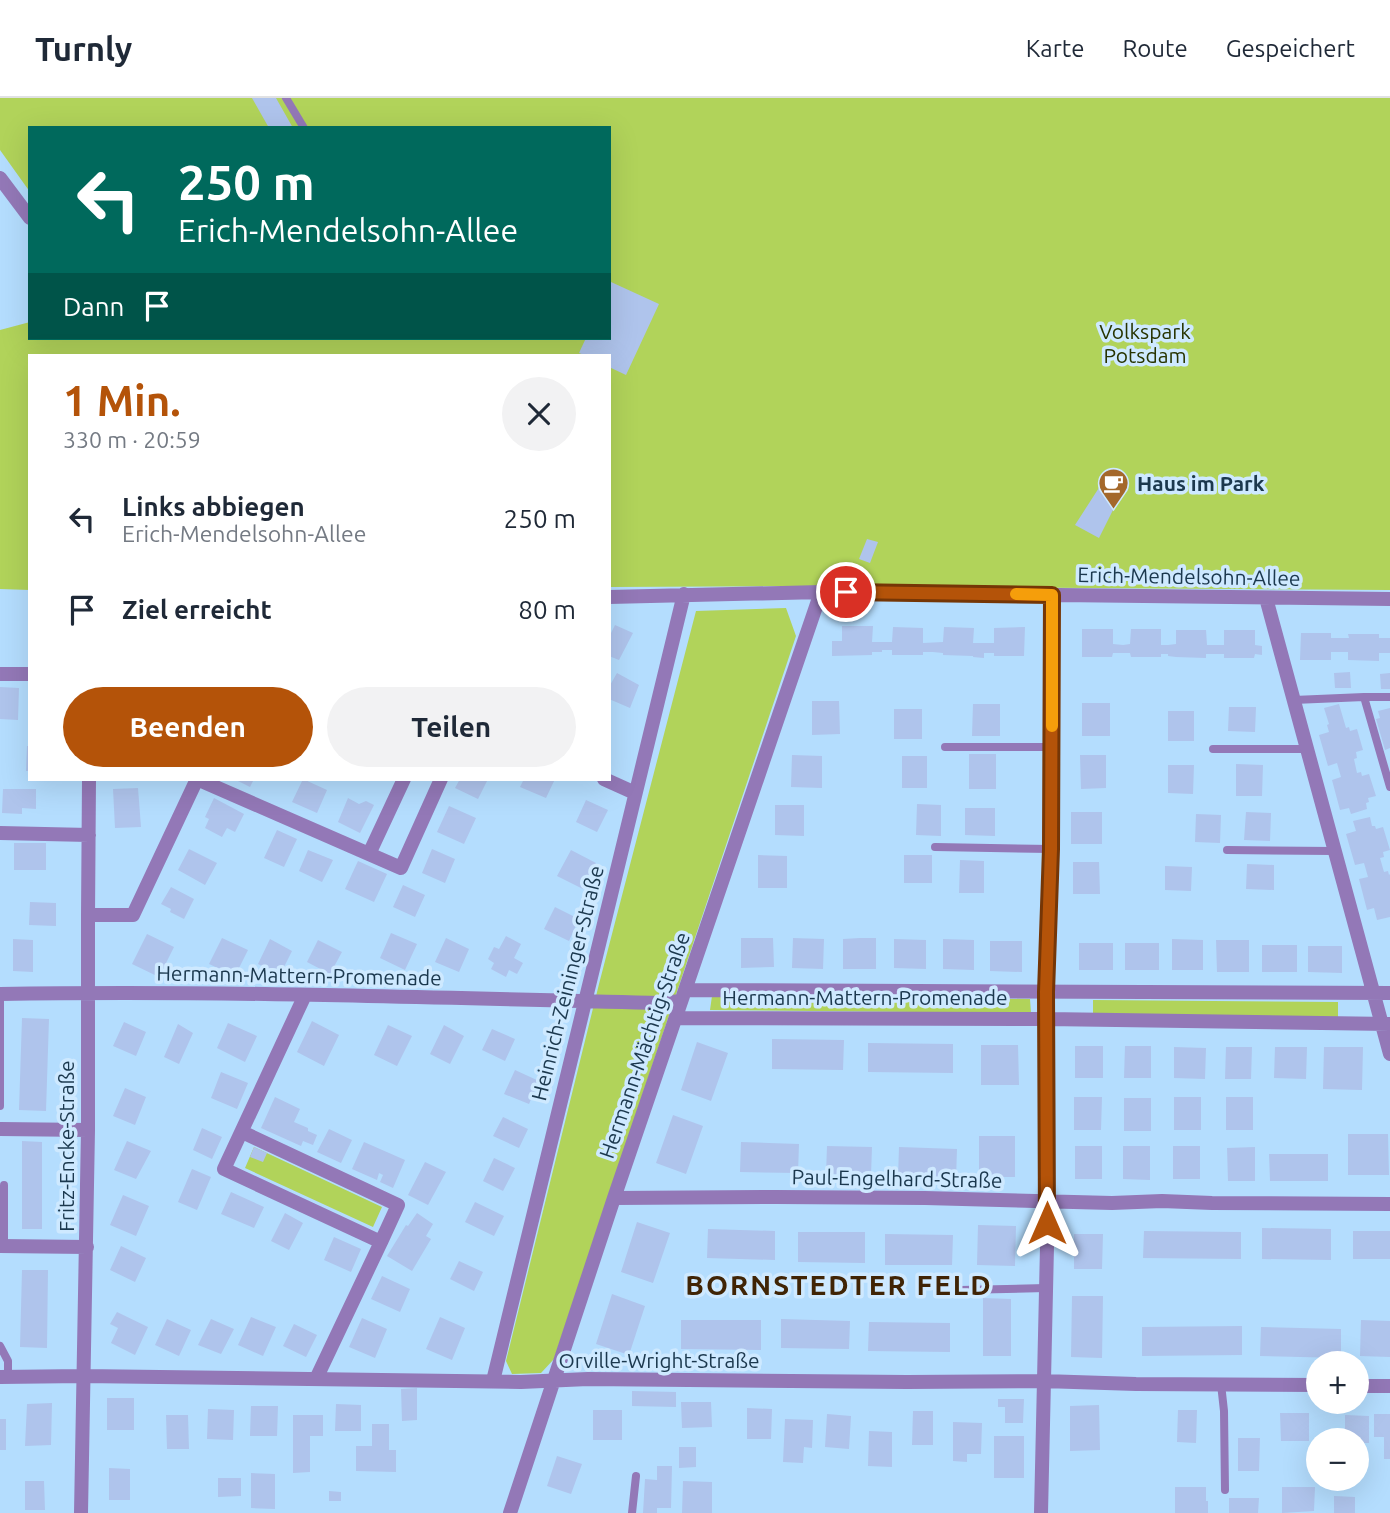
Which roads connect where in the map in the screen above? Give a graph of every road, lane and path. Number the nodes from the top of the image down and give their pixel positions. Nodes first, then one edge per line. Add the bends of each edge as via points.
1 (286, 98) edge
2 (303, 126) edge
3 (0, 178) edge
4 (28, 215) edge
5 (821, 592) junction
6 (684, 594) junction
7 (1052, 595) junction
8 (611, 597) edge
9 (1266, 598) junction
10 (1390, 599) edge
11 (0, 674) edge
12 (28, 674) edge
13 (1364, 697) junction
14 (1390, 697) edge
15 (1294, 700) junction
16 (945, 747) dead end
17 (1052, 747) junction
18 (1213, 749) dead end
19 (1307, 749) junction
20 (89, 781) edge
21 (196, 781) edge
22 (202, 781) edge
23 (403, 781) edge
24 (440, 781) edge
25 (608, 781) edge
26 (1390, 787) edge
27 (635, 793) junction
28 (0, 833) edge
29 (89, 835) junction
30 (936, 847) dead end
31 (1051, 849) junction
32 (1227, 850) dead end
33 (1334, 851) junction
34 (369, 854) junction
35 (88, 915) junction
36 (88, 992) junction
37 (1046, 992) junction
38 (1373, 993) junction
39 (1390, 993) edge
40 (0, 994) edge
41 (305, 995) junction
42 (683, 995) junction
43 (584, 1001) junction
44 (676, 1018) junction
45 (1047, 1019) junction
46 (1386, 1024) edge
47 (1390, 1054) edge
48 (0, 1106) edge
49 (0, 1129) edge
50 (88, 1130) junction
51 (242, 1132) junction
52 (4, 1185) dead end
53 (614, 1198) junction
54 (1048, 1202) junction
55 (1390, 1204) edge
56 (381, 1242) junction
57 (2, 1246) edge
58 (87, 1247) junction
59 (1046, 1288) junction
60 (960, 1290) dead end
61 (0, 1346) edge
62 (83, 1376) junction
63 (4, 1377) edge
64 (316, 1379) junction
65 (555, 1380) junction
66 (493, 1381) junction
67 (1043, 1381) junction
68 (1221, 1384) junction
69 (1306, 1385) edge
70 (1369, 1386) edge
71 (1390, 1386) edge
72 (636, 1476) dead end
73 (1225, 1490) dead end
74 (81, 1513) edge
75 (510, 1513) edge
76 (632, 1513) edge
77 (1041, 1513) edge

1 - 2 lane
3 - 4 street
5 - 6 street, Erich-Mendelsohn-Allee
5 - 7 street, Erich-Mendelsohn-Allee
5 - 42 street, Hermann-Mächtig-Straße
6 - 8 street, Erich-Mendelsohn-Allee
6 - 27 street, Heinrich-Zeininger-Straße
7 - 9 street, Erich-Mendelsohn-Allee
7 - 17 street
9 - 10 street, Erich-Mendelsohn-Allee
9 - 15 street
11 - 12 street
13 - 14 lane
13 - 15 lane
13 - 26 lane
15 - 19 street
16 - 17 lane
17 - 31 street
18 - 19 lane
19 - 33 street
20 - 29 street, Fritz-Encke-Straße
21 - 35 street via 133,915
22 - 34 street
23 - 34 street
24 - 34 street via 401,868
25 - 27 street
27 - 43 street, Heinrich-Zeininger-Straße
28 - 29 street
29 - 35 street, Fritz-Encke-Straße
30 - 31 lane
31 - 37 street
32 - 33 lane
33 - 38 street
35 - 36 street, Fritz-Encke-Straße
36 - 40 street, Hermann-Mattern-Promenade
36 - 41 street, Hermann-Mattern-Promenade
36 - 50 street, Fritz-Encke-Straße
37 - 38 street, Hermann-Mattern-Promenade
37 - 42 street, Hermann-Mattern-Promenade
37 - 45 street
38 - 39 street, Hermann-Mattern-Promenade
38 - 46 street
40 - 48 lane
41 - 43 street, Hermann-Mattern-Promenade
41 - 51 street
42 - 43 street, Hermann-Mattern-Promenade via 661,1003
42 - 44 street, Hermann-Mächtig-Straße
43 - 66 street, Heinrich-Zeininger-Straße
44 - 45 street, Hermann-Mattern-Promenade
44 - 53 street, Hermann-Mächtig-Straße
45 - 46 street, Hermann-Mattern-Promenade
45 - 54 street
46 - 47 street
49 - 50 street
50 - 58 street, Fritz-Encke-Straße
51 - 56 street via 398,1205
51 - 56 street via 224,1169
52 - 57 lane
53 - 54 street, Paul-Engelhard-Straße
53 - 65 street, Hermann-Mächtig-Straße
54 - 55 street, Paul-Engelhard-Straße
54 - 59 street
56 - 64 street
57 - 58 street
58 - 62 street, Fritz-Encke-Straße
59 - 60 lane
59 - 67 street
61 - 63 lane via 8,1361
62 - 63 street, Orville-Wright-Straße
62 - 64 street, Orville-Wright-Straße
62 - 74 street, Fritz-Encke-Straße
64 - 66 street, Orville-Wright-Straße
65 - 66 street, Orville-Wright-Straße
65 - 67 street, Orville-Wright-Straße
65 - 75 street, Hermann-Mächtig-Straße
67 - 68 street, Orville-Wright-Straße
67 - 77 street
68 - 69 street, Orville-Wright-Straße
68 - 73 lane
70 - 71 street
72 - 76 lane

